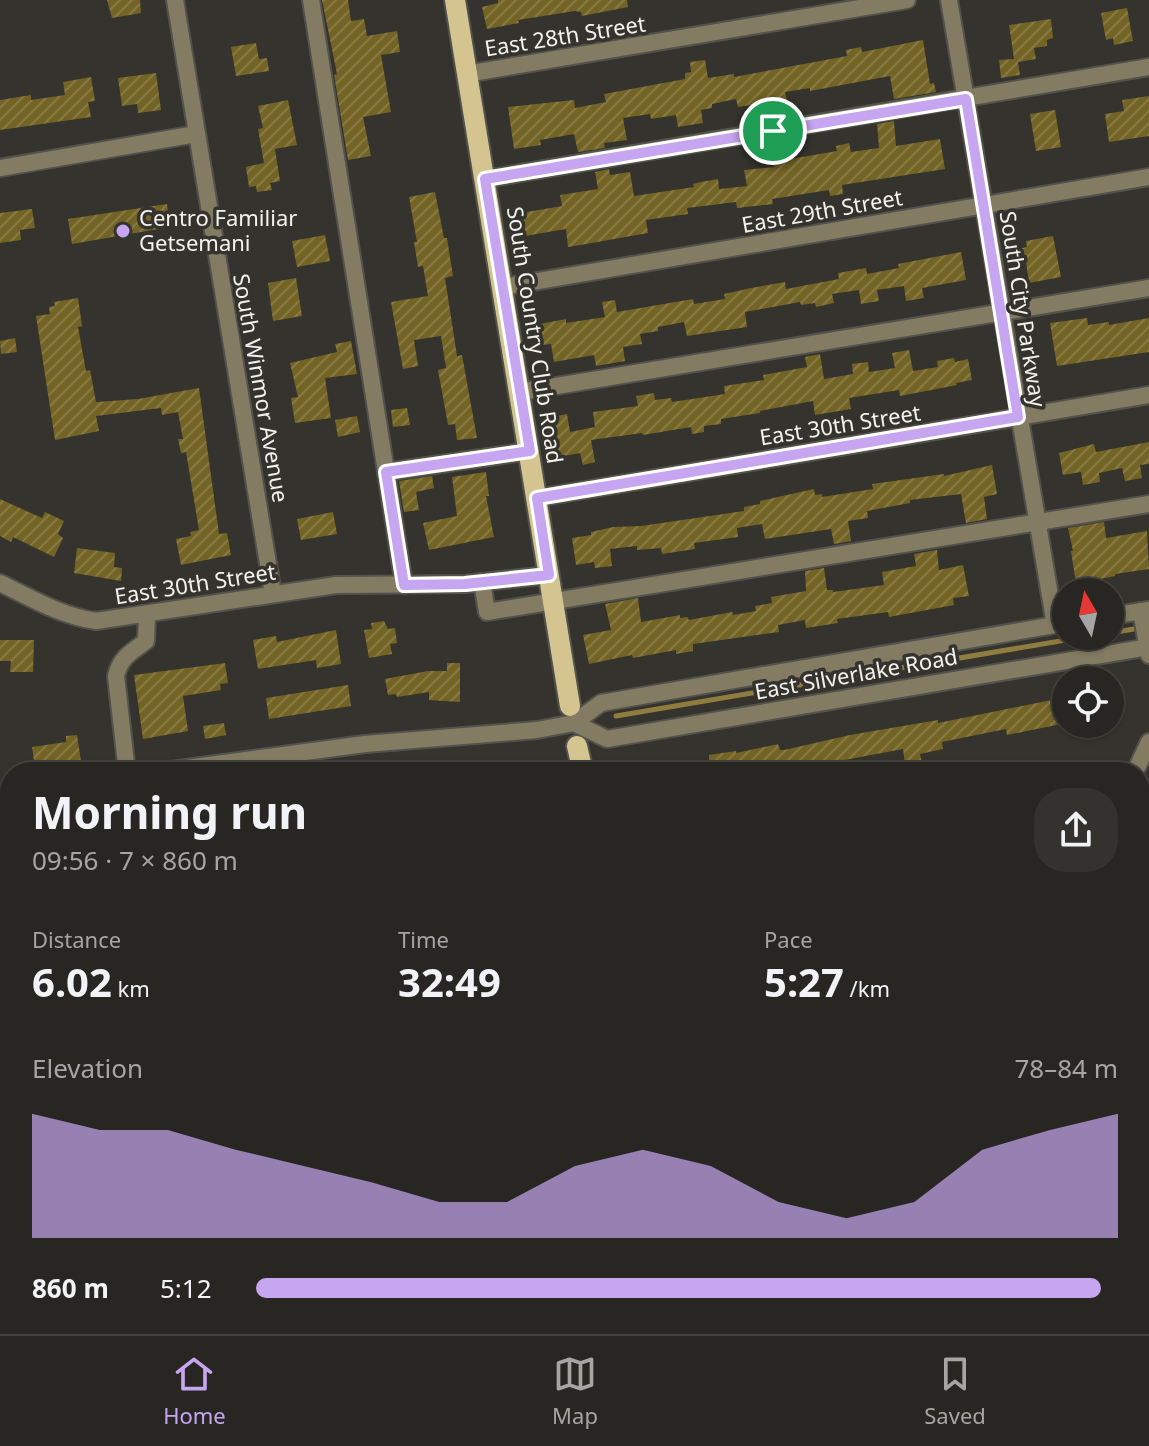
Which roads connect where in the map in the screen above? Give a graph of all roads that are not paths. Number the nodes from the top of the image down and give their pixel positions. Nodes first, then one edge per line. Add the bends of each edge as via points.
1 (175, 0) edge
2 (311, 0) edge
3 (455, 0) edge
4 (907, 0) edge
5 (949, 0) edge
6 (1149, 67) edge
7 (466, 74) junction
8 (966, 99) junction
9 (196, 134) junction
10 (0, 168) edge
11 (1149, 177) edge
12 (485, 179) junction
13 (983, 206) junction
14 (503, 287) junction
15 (1149, 288) edge
16 (1001, 310) junction
17 (520, 392) junction
18 (1149, 395) edge
19 (1018, 417) junction
20 (530, 451) junction
21 (386, 472) junction
22 (537, 498) junction
23 (1149, 504) edge
24 (1037, 523) junction
25 (549, 575) junction
26 (482, 582) junction
27 (0, 583) edge
28 (404, 585) junction
29 (1052, 589) edge
30 (273, 594) junction
31 (554, 602) junction
32 (1145, 610) edge
33 (147, 614) junction
34 (1124, 614) edge
35 (1052, 625) edge
36 (1149, 650) edge
37 (572, 715) junction
38 (1149, 742) edge
39 (577, 746) joint
40 (126, 762) edge
41 (231, 762) edge
42 (581, 762) edge
43 (1140, 762) edge

1 - 9 street, South Winmor Avenue
2 - 21 street
3 - 7 main road, South Country Club Road
4 - 7 street, East 28th Street
5 - 8 street, South City Parkway
6 - 8 street
7 - 12 main road, South Country Club Road
8 - 12 street
8 - 13 street, South City Parkway
9 - 10 street
9 - 30 street, South Winmor Avenue
11 - 13 street, East 29th Street
12 - 14 main road, South Country Club Road
13 - 14 street, East 29th Street
13 - 16 street, South City Parkway
14 - 17 main road, South Country Club Road
15 - 16 street
16 - 17 street
16 - 19 street, South City Parkway
17 - 20 main road, South Country Club Road
18 - 19 street, East 30th Street
19 - 22 street, East 30th Street
19 - 24 street, South City Parkway
20 - 21 street
20 - 22 main road, South Country Club Road
21 - 28 street
22 - 25 main road, South Country Club Road
23 - 24 street
24 - 29 street, South City Parkway
24 - 31 street
25 - 26 street, East 30th Street
25 - 31 main road, South Country Club Road
26 - 28 street, East 30th Street
26 - 31 street via 487,612
27 - 33 street, East 30th Street via 77,618 96,621
28 - 30 street, East 30th Street via 336,585
30 - 33 street, East 30th Street
31 - 37 main road, South Country Club Road
32 - 34 street
32 - 36 street
33 - 40 street via 146,641 125,655 116,676
35 - 37 street, East Silverlake Road via 601,703
36 - 37 street, East Silverlake Road via 607,739
37 - 39 street, South Country Club Road
37 - 41 street, East Silverlake Road via 534,730
38 - 43 street
39 - 42 main road, South Country Club Road

